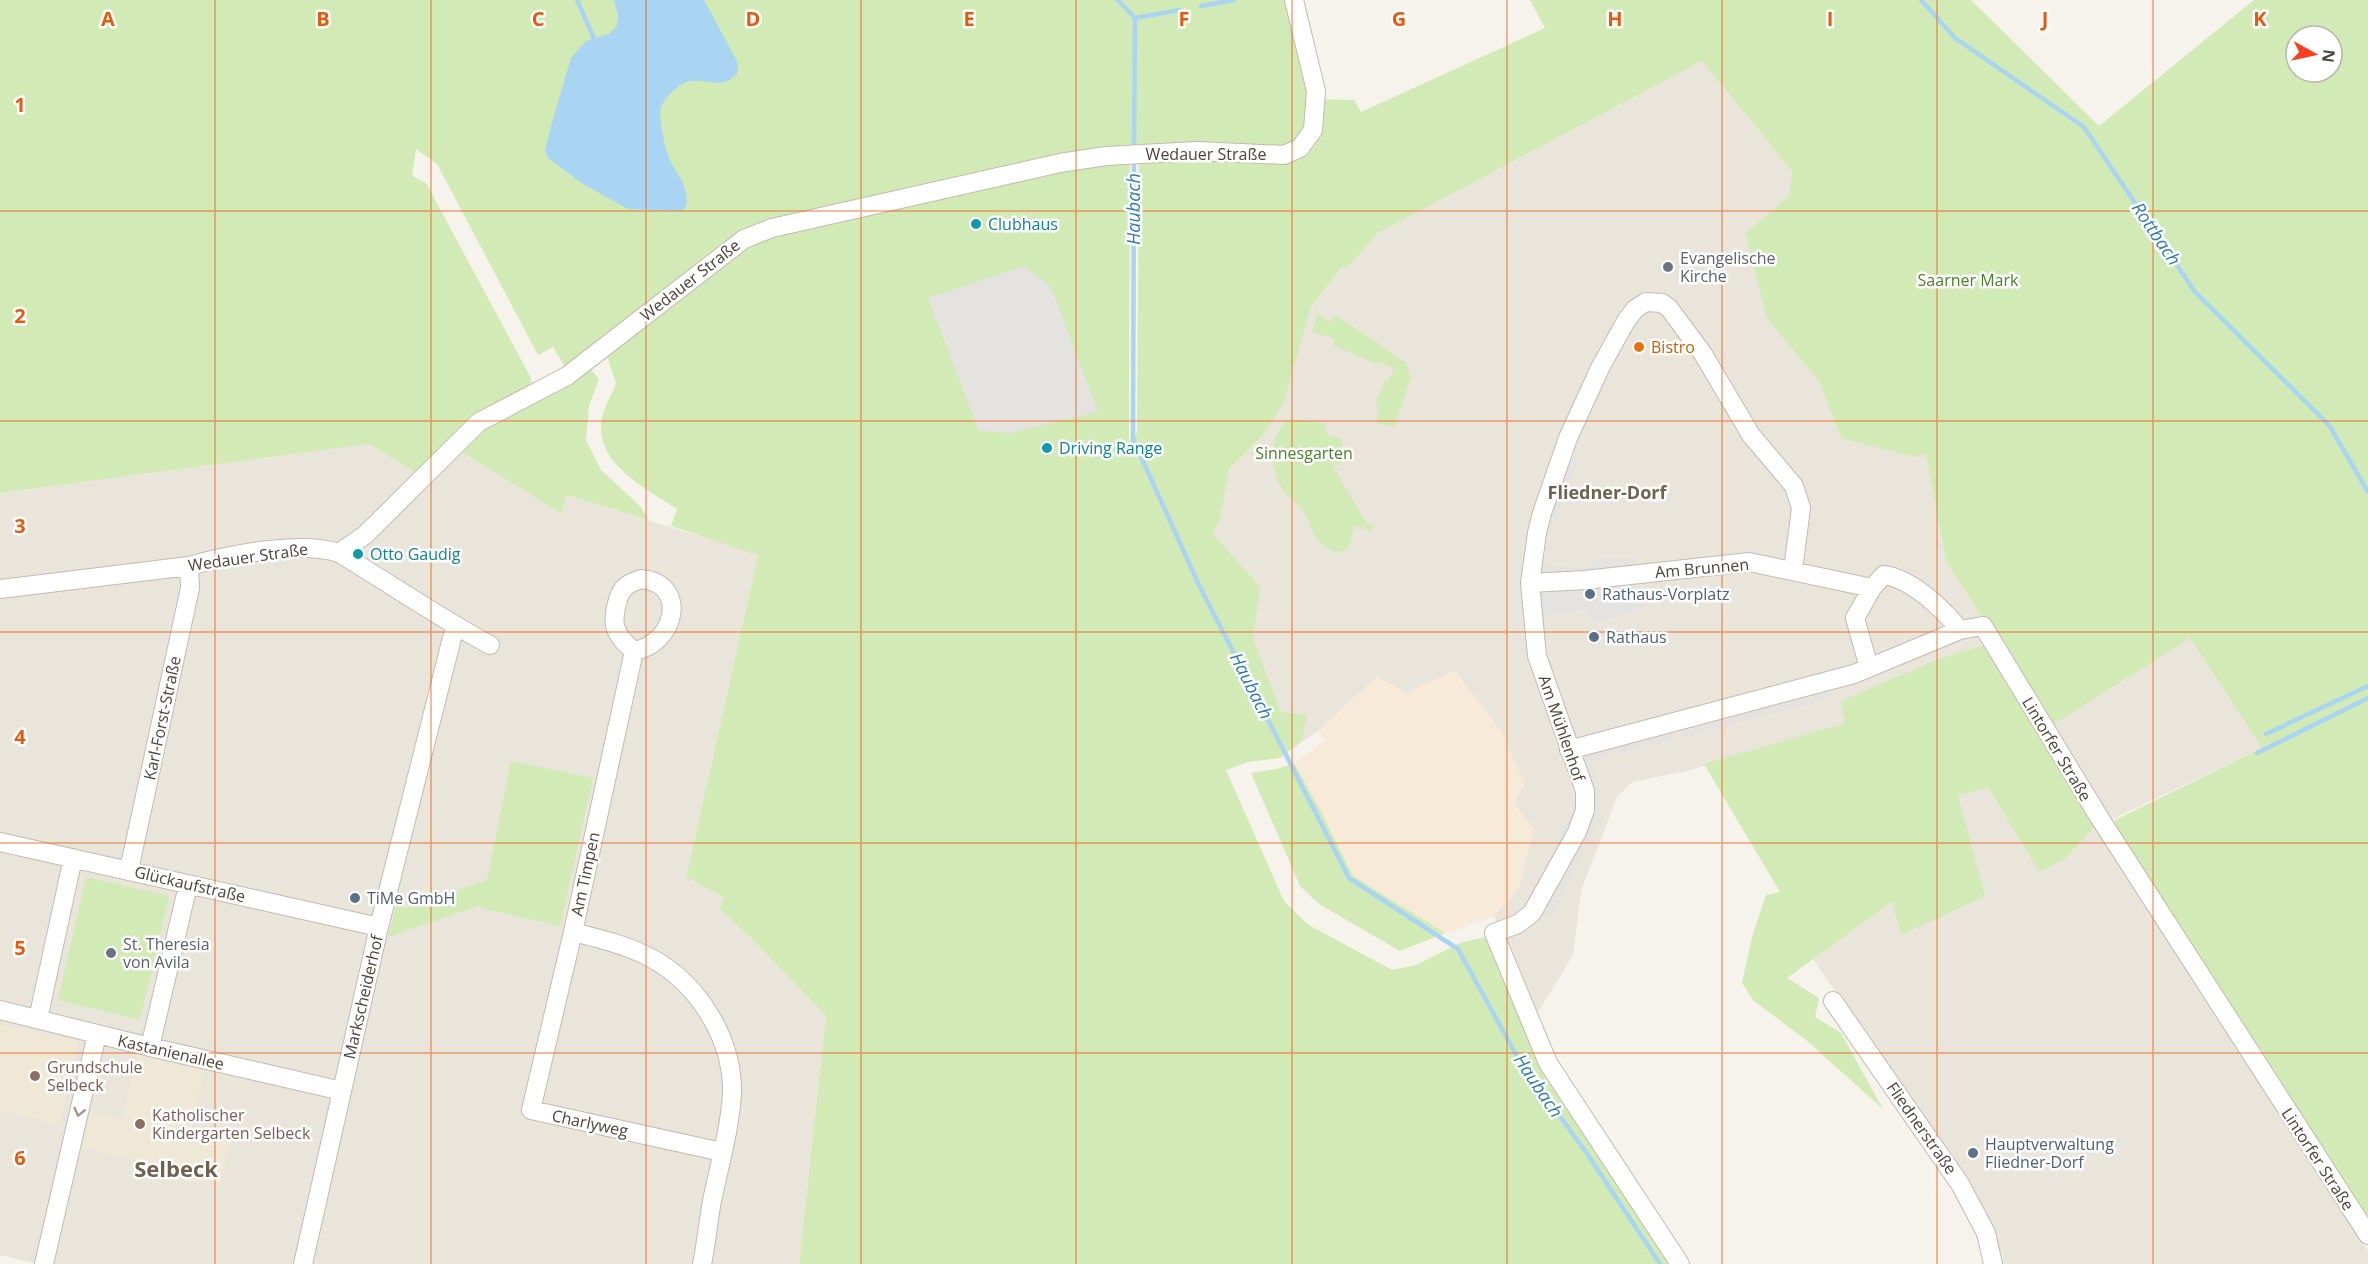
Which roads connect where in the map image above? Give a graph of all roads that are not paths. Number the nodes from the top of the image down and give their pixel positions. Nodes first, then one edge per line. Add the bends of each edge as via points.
1 (1294, 0) edge
2 (339, 553) junction
3 (189, 566) junction
4 (1793, 570) junction
5 (1530, 583) junction
6 (1872, 588) junction
7 (0, 589) edge
8 (455, 626) junction
9 (1960, 630) junction
10 (490, 645) dead end
11 (634, 651) dead end
12 (1869, 668) junction
13 (1569, 750) junction
14 (0, 842) edge
15 (74, 858) junction
16 (129, 870) junction
17 (188, 885) junction
18 (379, 927) junction
19 (573, 932) junction
20 (1833, 1001) dead end
21 (0, 1010) edge
22 (38, 1019) junction
23 (97, 1034) junction
24 (150, 1047) junction
25 (342, 1091) junction
26 (722, 1152) junction
27 (2368, 1235) edge
28 (44, 1264) edge
29 (303, 1264) edge
30 (702, 1264) edge
31 (1680, 1264) edge
32 (1993, 1264) edge

1 - 2 street, Wedauer Straße via 1316,91 1313,130 1300,148 1284,154 1197,151 1060,162 772,228 744,239 567,376 478,422 365,535
2 - 3 street, Wedauer Straße via 301,548
2 - 8 street
3 - 7 street, Wedauer Straße
3 - 16 street, Karl-Forst-Straße via 190,588
4 - 5 street, Am Brunnen via 1749,562
4 - 5 street, Am Mühlenhof via 1801,508 1794,486 1750,435 1703,354 1669,308 1662,303 1646,302 1626,321 1568,438 1542,513
4 - 6 street, Am Brunnen
5 - 13 street, Am Mühlenhof via 1537,656
6 - 9 street via 1884,575 1895,577 1943,609
6 - 12 street via 1855,618
8 - 10 street
8 - 18 street, Markscheiderhof
9 - 12 street, Lintorfer Straße
9 - 27 street, Lintorfer Straße via 1983,626 2105,827
11 - 19 street, Am Timpen
12 - 13 street, Lintorfer Straße
13 - 31 street, Am Mühlenhof via 1585,791 1585,810 1577,832 1532,913 1518,924 1494,933 1548,1063
14 - 15 street, Glückaufstraße
15 - 16 street, Glückaufstraße
15 - 22 street
16 - 17 street, Glückaufstraße
17 - 18 street, Glückaufstraße
17 - 24 street
18 - 25 street, Markscheiderhof
19 - 26 street, Am Timpen via 627,946 652,958 693,991 706,1008 724,1046 732,1090
19 - 26 street, Charlyweg via 531,1110
20 - 32 street, Fliednerstraße via 1960,1184 1986,1233
21 - 22 street, Kastanienallee
22 - 23 street, Kastanienallee
23 - 24 street, Kastanienallee
23 -> 28 street
24 - 25 street, Kastanienallee
25 - 29 street, Markscheiderhof
26 - 30 street, Am Timpen

